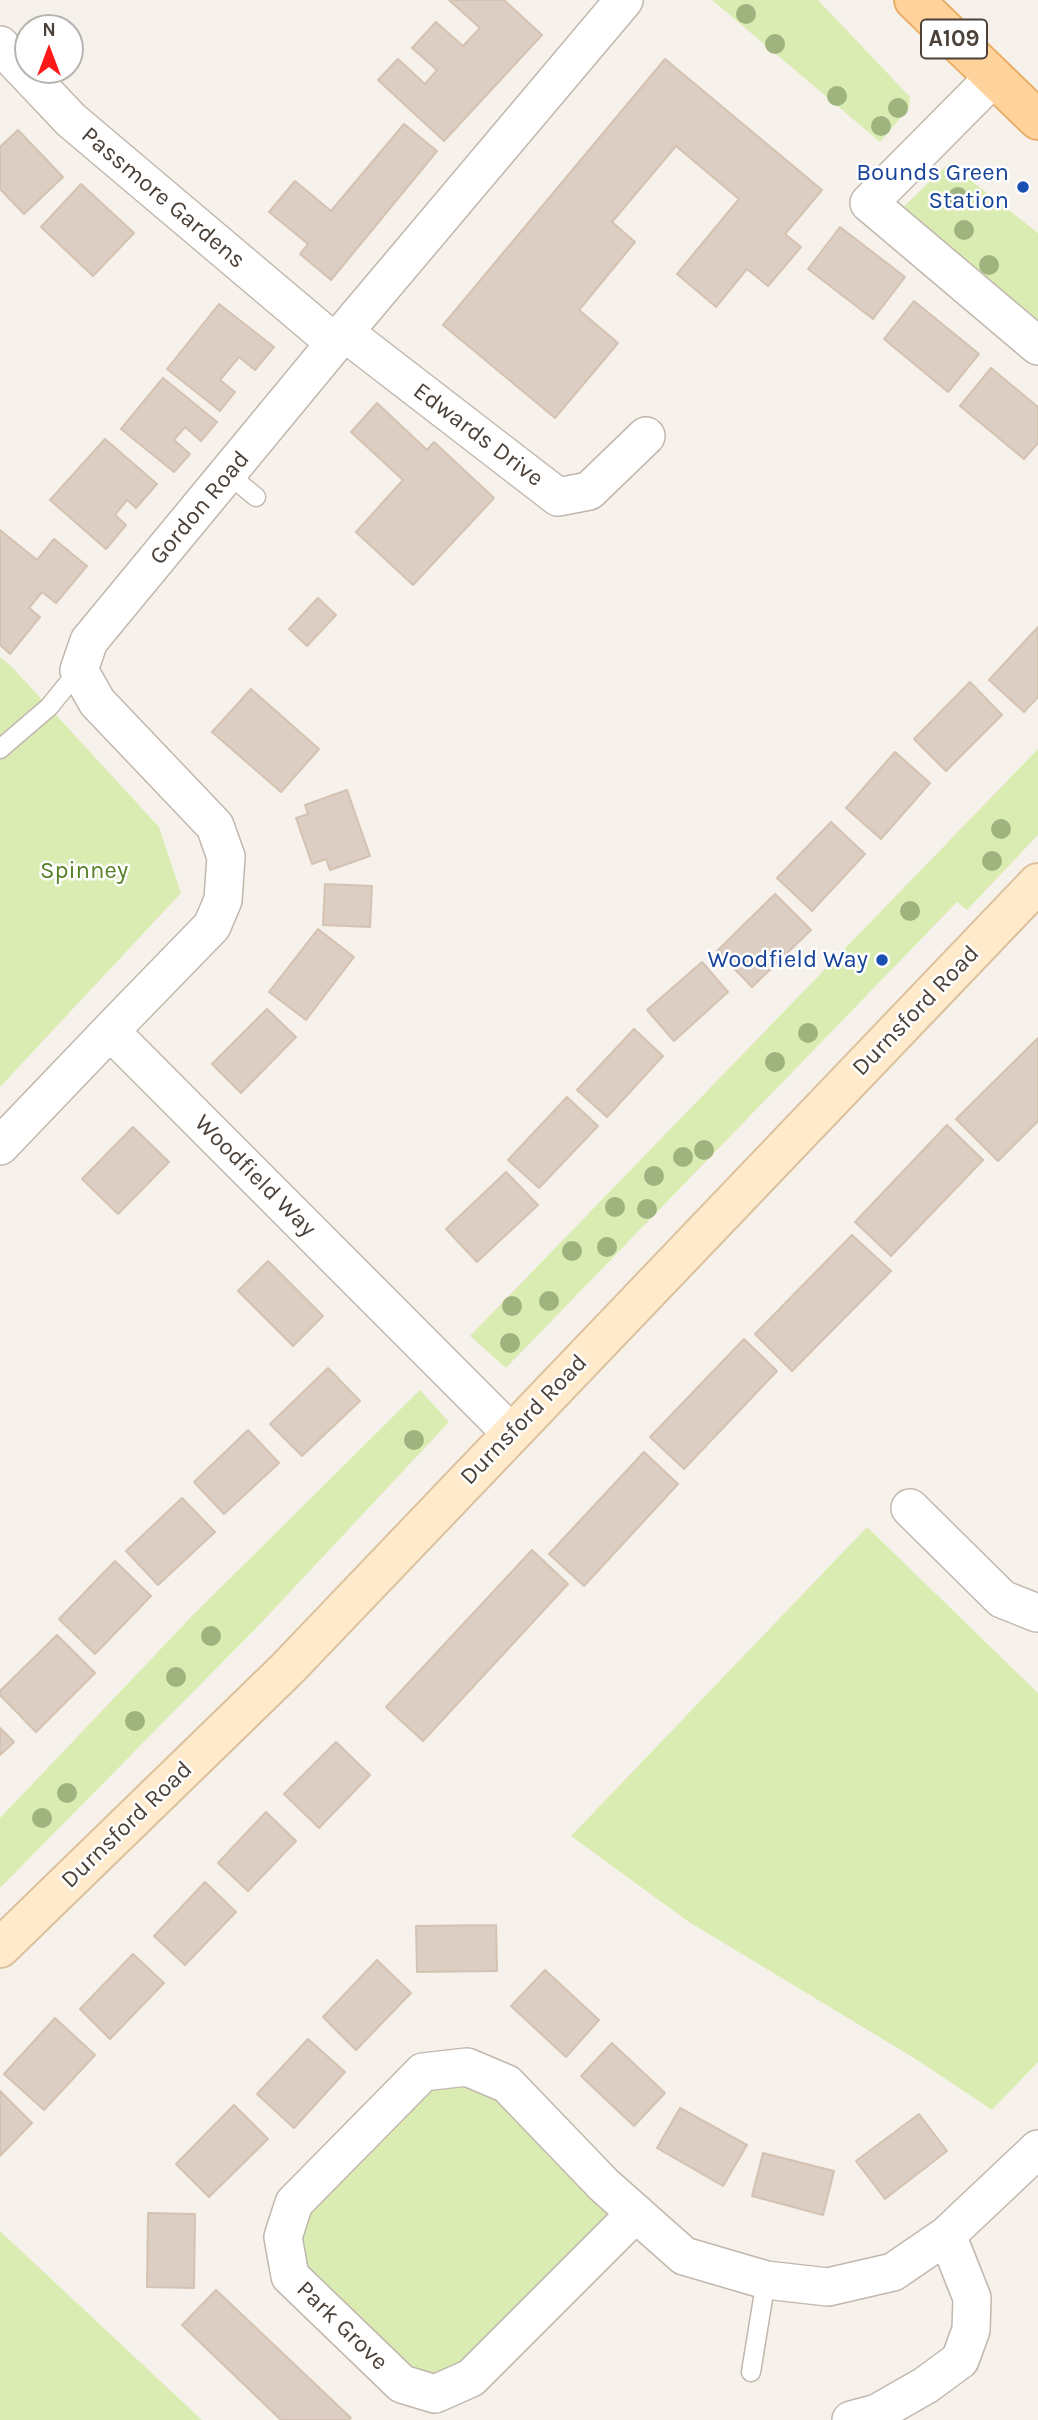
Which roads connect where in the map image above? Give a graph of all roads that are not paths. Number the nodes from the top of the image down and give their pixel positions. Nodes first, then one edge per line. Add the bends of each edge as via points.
1 (624, 0) edge
2 (914, 0) edge
3 (0, 45) edge
4 (993, 78) junction
5 (1038, 120) edge
6 (339, 338) junction
7 (1038, 346) edge
8 (646, 436) dead end
9 (79, 670) junction
10 (0, 749) edge
11 (1038, 883) edge
12 (110, 1031) junction
13 (0, 1146) edge
14 (511, 1433) junction
15 (910, 1508) dead end
16 (1038, 1612) edge
17 (0, 1948) edge
18 (1038, 2149) edge
19 (636, 2213) junction
20 (947, 2235) junction
21 (766, 2280) junction
22 (751, 2372) dead end
23 (851, 2420) edge

1 - 6 street, Gordon Road
2 - 4 main road, A109
3 - 6 street, Passmore Gardens via 71,120
4 - 5 main road, A109
4 - 7 street via 869,203
6 - 8 street, Edwards Drive via 558,496 589,491
6 - 9 street, Gordon Road via 242,485 89,641
9 - 10 lane via 49,707
9 - 12 street via 97,702 215,826 226,857 223,900 212,926
11 - 14 main road, Durnsford Road
12 - 13 street
12 - 14 street, Woodfield Way
14 - 17 main road, Durnsford Road via 287,1669
15 - 16 street via 1002,1599
18 - 20 street, Park Grove
19 - 19 street, Park Grove via 507,2084 467,2067 423,2073 294,2203 283,2237 290,2276 402,2384 435,2394 471,2378
19 - 21 street, Park Grove via 684,2256
20 - 21 street, Park Grove via 893,2272 828,2287
20 - 23 street via 972,2298 971,2330 960,2360 877,2413
21 - 22 lane

